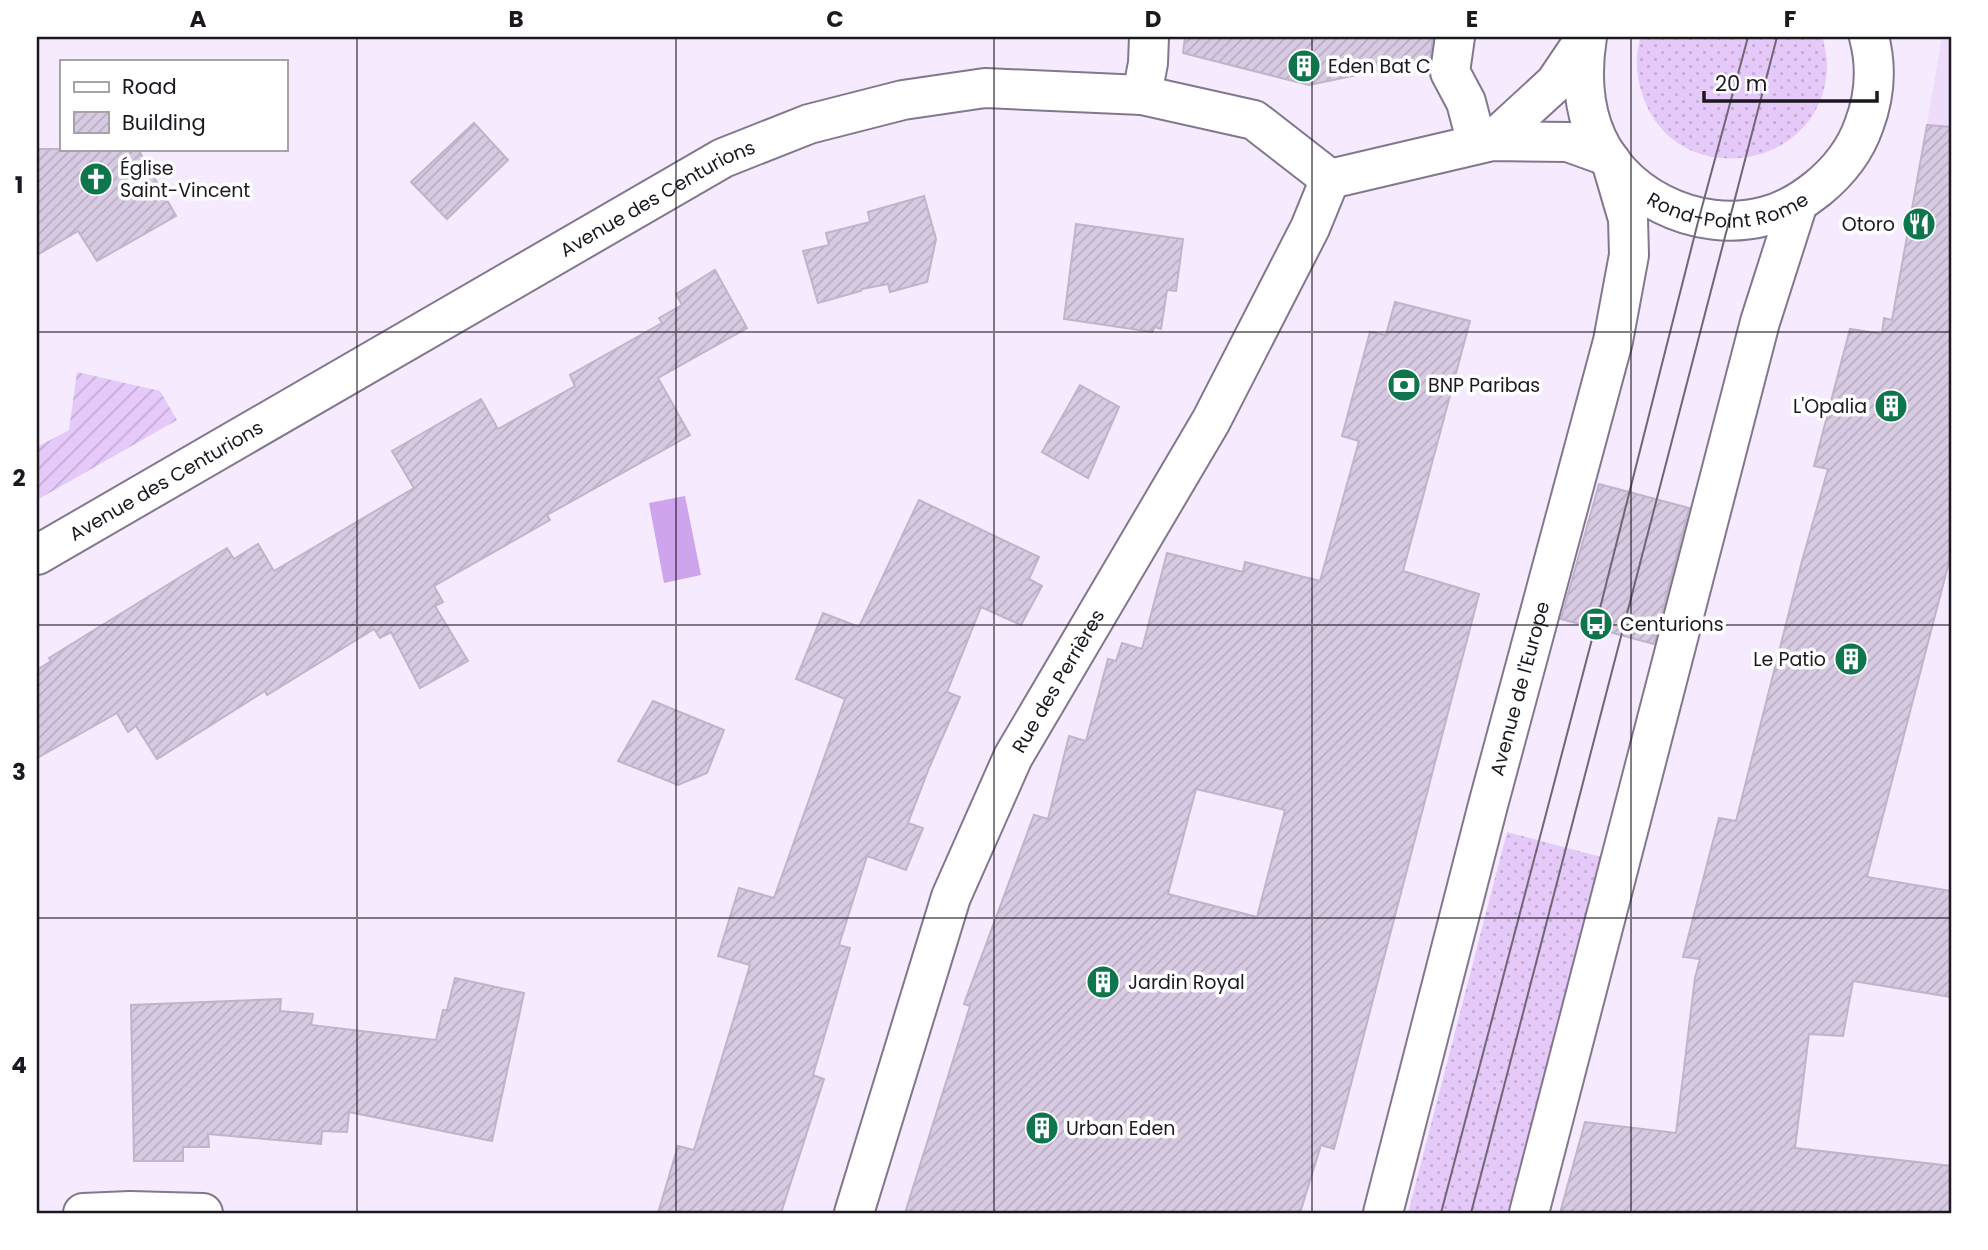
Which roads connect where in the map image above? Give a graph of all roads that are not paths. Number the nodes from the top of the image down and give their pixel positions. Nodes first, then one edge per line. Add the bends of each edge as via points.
1 (1149, 37) edge
2 (1455, 37) edge
3 (1586, 37) edge
4 (1869, 37) edge
5 (1142, 95) junction
6 (1484, 143) junction
7 (1609, 159) junction
8 (1330, 179) junction
9 (1798, 203) junction
10 (37, 555) edge
11 (82, 1213) edge
12 (203, 1213) edge
13 (854, 1213) edge
14 (1383, 1213) edge
15 (1529, 1213) edge

1 - 5 street
2 - 6 street via 1450,72
3 - 6 street via 1555,83
3 - 7 street, Rond-Point Rome via 1584,99 1592,129
4 - 9 street, Rond-Point Rome via 1875,58 1873,101 1858,142 1833,177
5 - 8 street, Avenue des Centurions via 1254,120
5 - 10 street, Avenue des Centurions via 985,88 903,100 809,124 723,158
6 - 7 street via 1568,142
6 - 8 street
7 - 9 street, Rond-Point Rome via 1635,187 1665,206 1699,218 1729,221 1765,216
7 - 14 street, Avenue de l'Europe via 1628,219 1629,255 1613,341
8 - 13 street, Rue des Perrières via 1310,228 1211,421 1013,757 951,897
9 - 15 street via 1760,322
11 - 12 street

